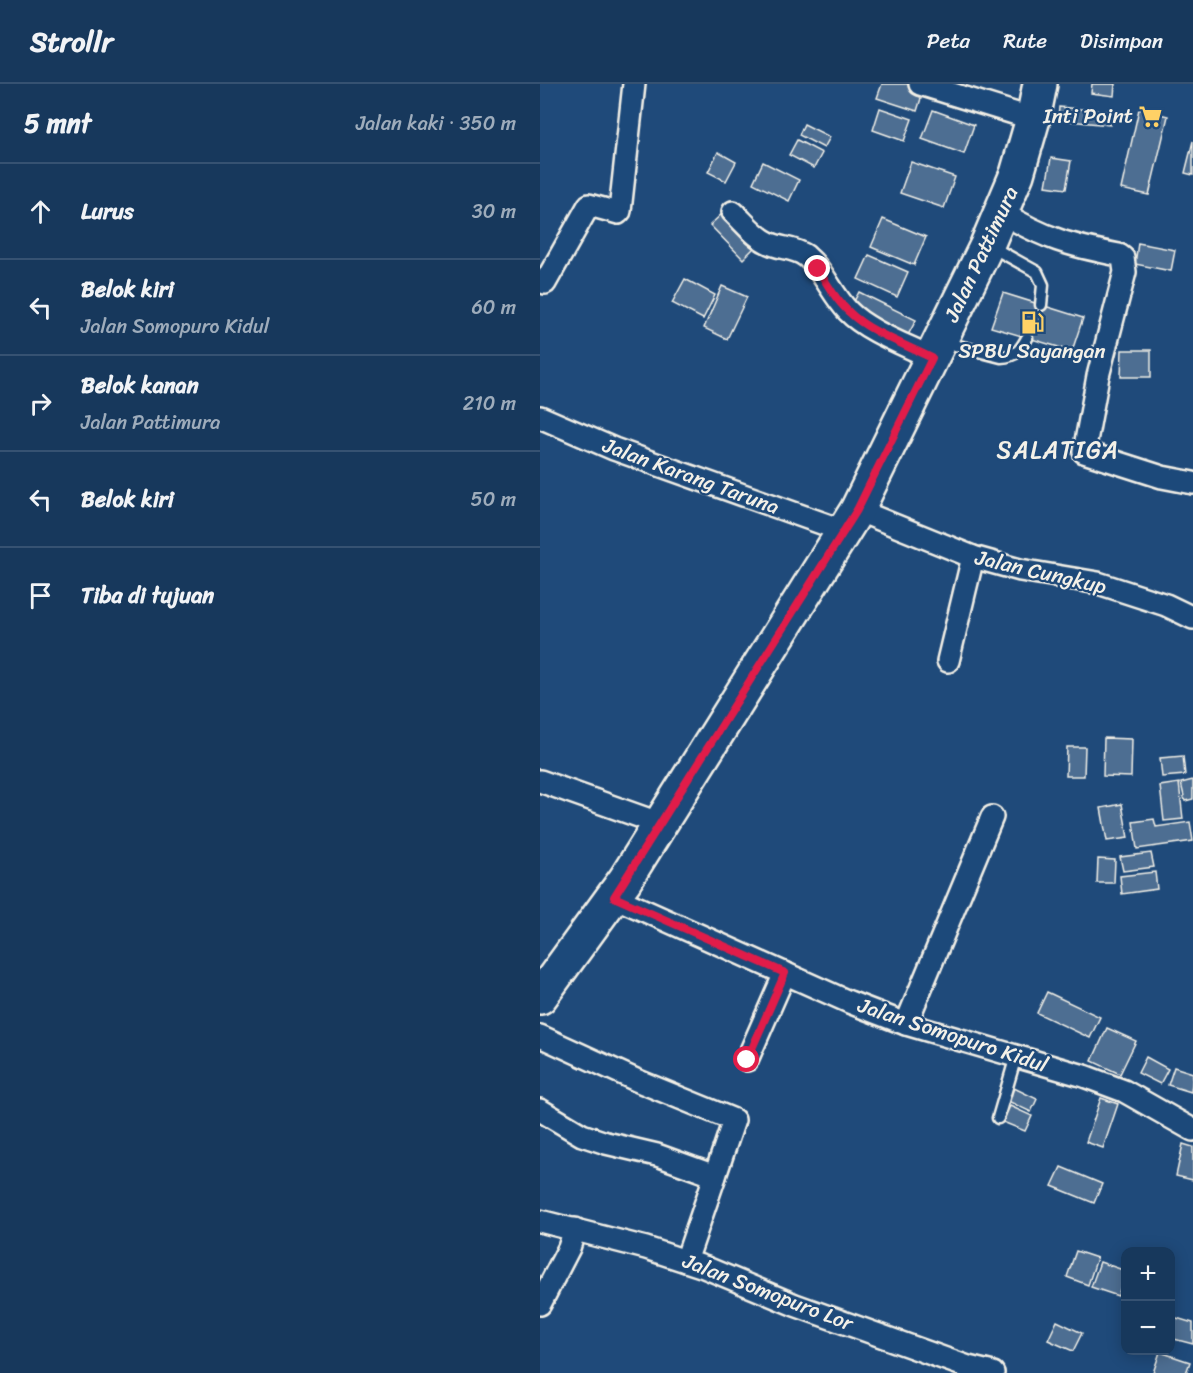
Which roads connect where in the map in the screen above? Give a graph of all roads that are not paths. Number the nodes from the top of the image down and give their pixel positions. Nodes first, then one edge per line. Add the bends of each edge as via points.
1 (634, 84) edge
2 (920, 84) edge
3 (1040, 84) edge
4 (1034, 119) junction
5 (733, 212) dead end
6 (1001, 212) junction
7 (987, 245) junction
8 (542, 285) edge
9 (1041, 305) dead end
10 (1027, 338) dead end
11 (936, 350) junction
12 (540, 417) edge
13 (1193, 483) edge
14 (850, 520) junction
15 (973, 557) junction
16 (1193, 616) edge
17 (948, 661) dead end
18 (540, 781) edge
19 (992, 817) dead end
20 (661, 824) junction
21 (614, 897) junction
22 (785, 973) junction
23 (540, 997) edge
24 (906, 1024) junction
25 (540, 1036) edge
26 (1016, 1056) junction
27 (747, 1060) dead end
28 (540, 1110) edge
29 (998, 1118) dead end
30 (1193, 1130) edge
31 (715, 1176) junction
32 (540, 1221) edge
33 (575, 1229) junction
34 (686, 1260) junction
35 (540, 1304) edge
36 (967, 1370) edge
37 (993, 1373) edge

1 - 8 street via 620,211 587,207
2 - 4 street
3 - 4 main road, Jalan Pattimura
4 - 6 main road, Jalan Pattimura
5 - 11 street via 768,243 807,257 850,314 871,327
6 - 7 main road, Jalan Pattimura
6 - 13 street via 1060,242 1123,258 1125,272 1098,376 1084,452
7 - 9 lane via 1036,272 1043,285
7 - 11 main road, Jalan Pattimura
10 - 11 lane via 1011,357
11 - 14 main road, Jalan Pattimura
12 - 14 street, Jalan Karang Taruna via 614,449
14 - 15 street, Jalan Cungkup
14 - 20 main road, Jalan Pattimura
15 - 16 street, Jalan Cungkup via 1020,570 1098,583
15 - 17 street
18 - 20 street
19 - 24 street
20 - 21 main road, Jalan Pattimura
21 - 22 street, Jalan Somopuro Kidul
21 - 23 main road, Jalan Pattimura
22 - 24 street, Jalan Somopuro Kidul
22 - 27 street
24 - 26 street, Jalan Somopuro Kidul
25 - 31 street via 734,1120
26 - 29 lane
26 - 30 street, Jalan Somopuro Kidul via 1124,1091
28 - 31 street via 582,1134
31 - 34 street
32 - 33 street, Jalan Somopuro Lor
33 - 34 street, Jalan Somopuro Lor
33 - 35 street
34 - 36 street, Jalan Somopuro Lor
36 - 37 street, Jalan Somopuro Lor

